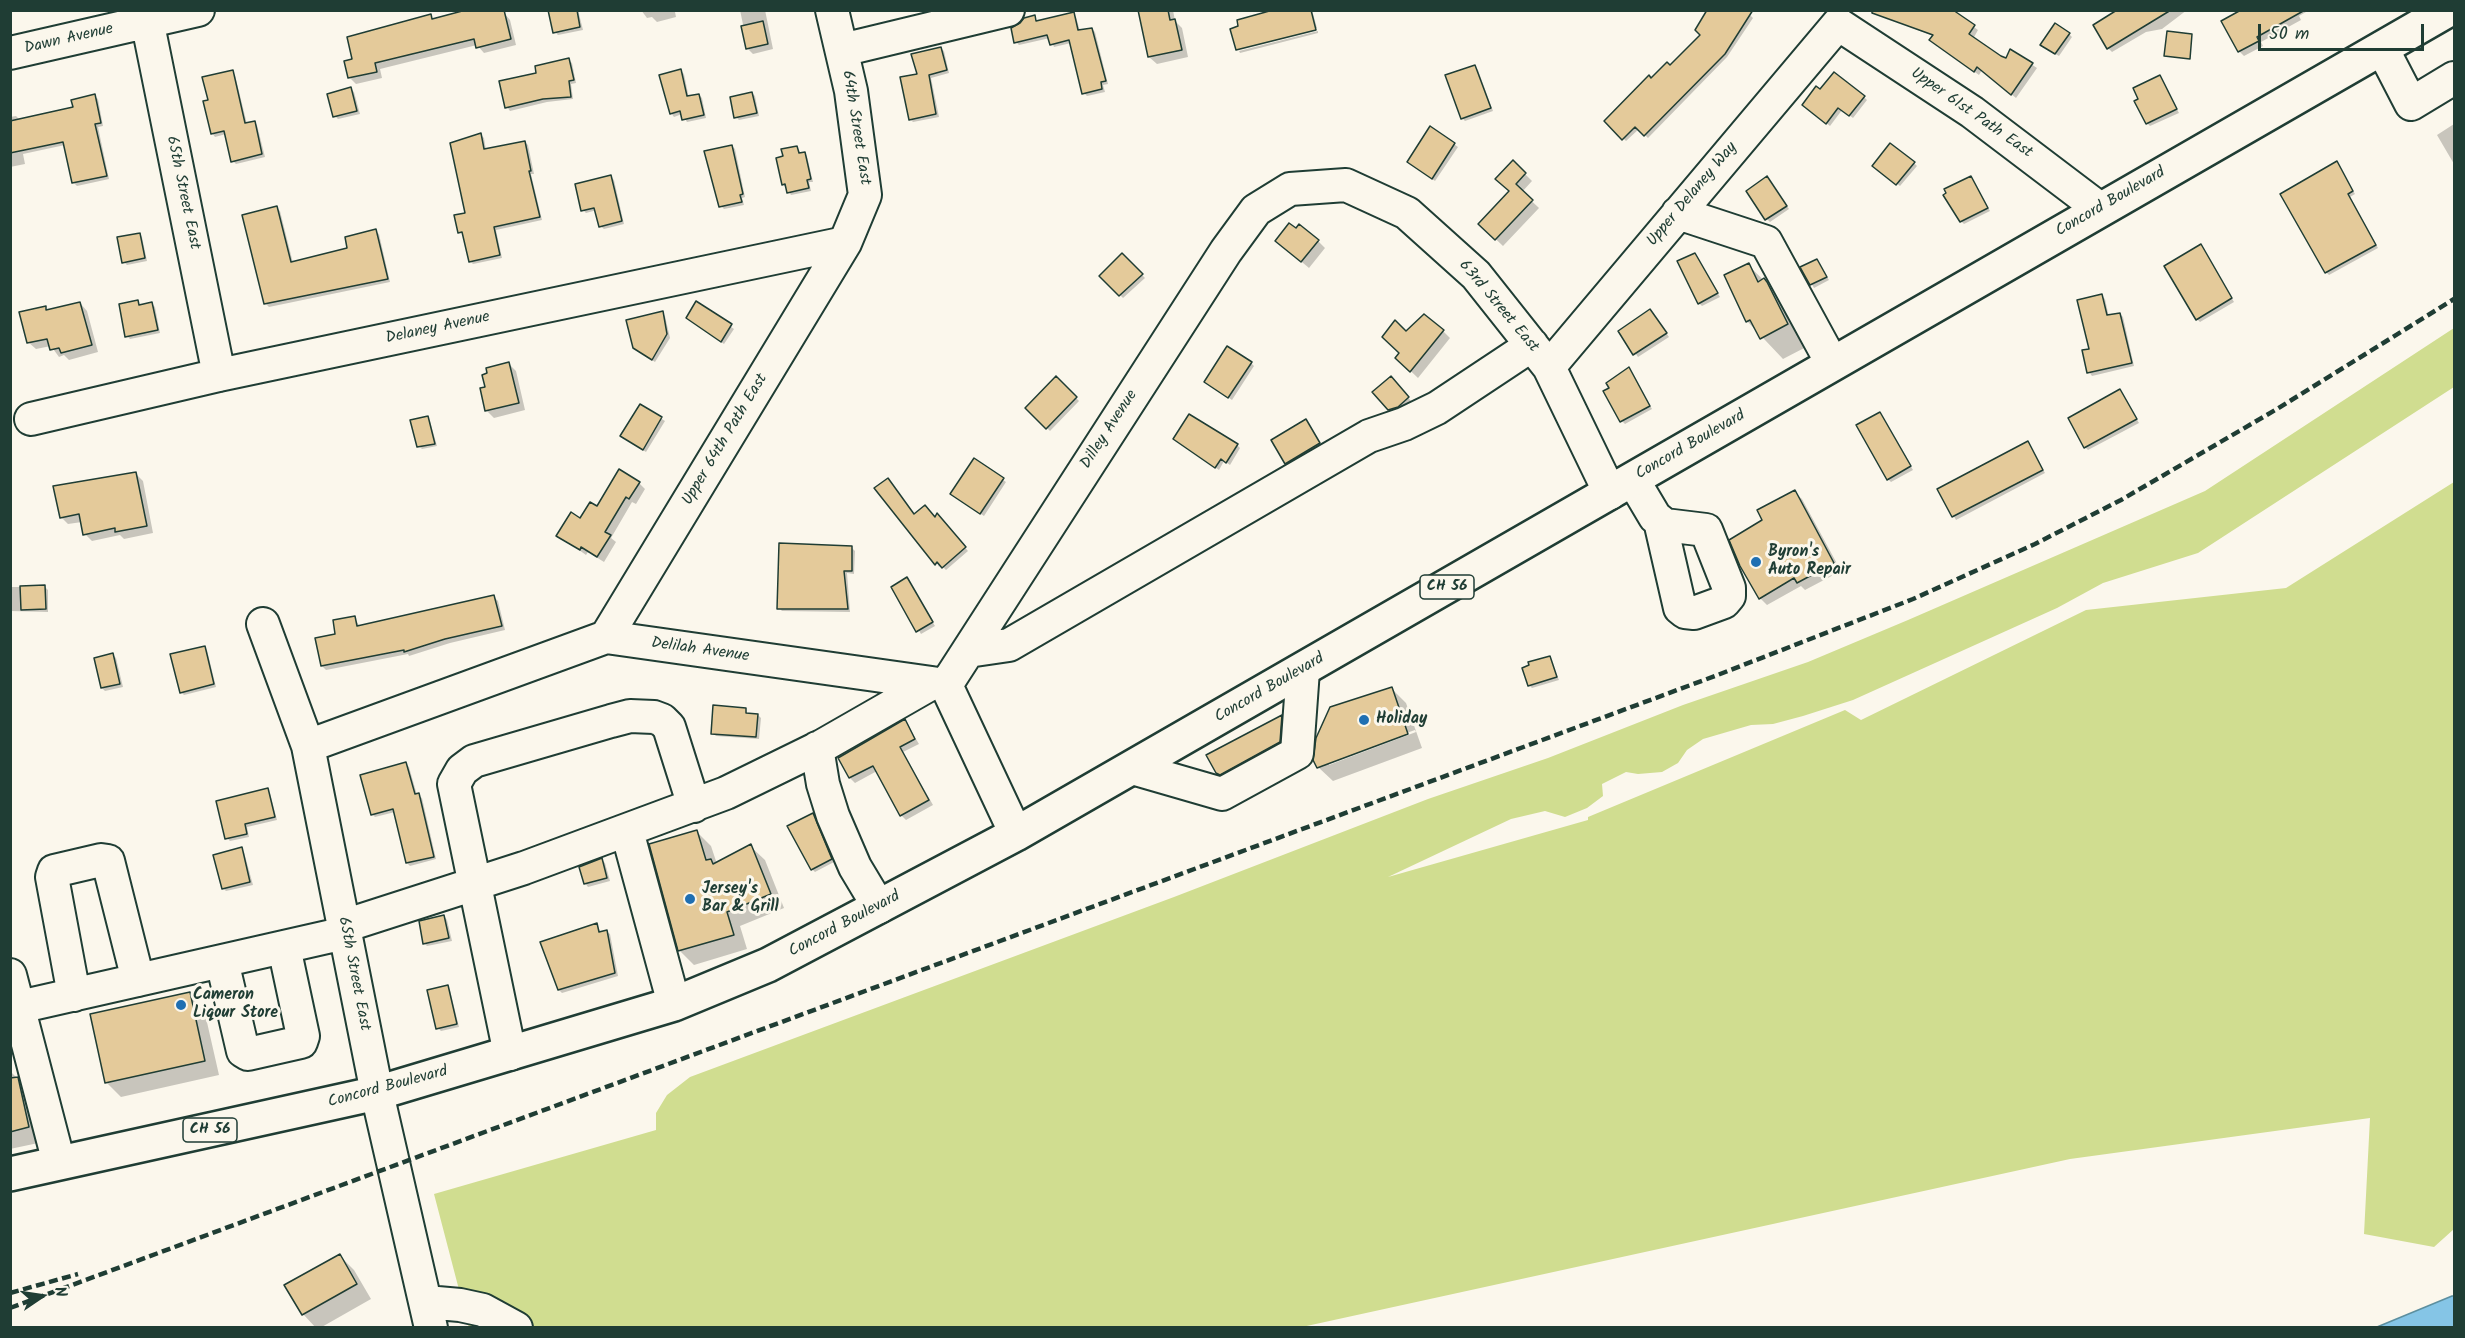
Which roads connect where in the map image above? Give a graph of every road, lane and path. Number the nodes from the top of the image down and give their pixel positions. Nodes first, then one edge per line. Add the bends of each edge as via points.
1 (198, 10) edge
2 (832, 10) edge
3 (1008, 10) edge
4 (2448, 10) edge
5 (146, 16) edge
6 (1838, 17) edge
7 (2382, 48) junction
8 (842, 50) junction
9 (10, 53) edge
10 (2454, 78) edge
11 (1290, 189) joint
12 (2100, 209) junction
13 (1678, 213) junction
14 (845, 243) junction
15 (1540, 356) junction
16 (1832, 363) junction
17 (219, 375) junction
18 (31, 419) dead end
19 (1622, 486) junction
20 (1660, 521) dead end
21 (263, 624) dead end
22 (606, 638) junction
23 (968, 651) junction
24 (1303, 670) junction
25 (939, 684) junction
26 (308, 746) junction
27 (817, 748) junction
28 (1132, 768) junction
29 (694, 806) junction
30 (627, 831) junction
31 (1016, 834) junction
32 (475, 883) junction
33 (879, 907) junction
34 (344, 930) junction
35 (284, 947) junction
36 (222, 961) junction
37 (10, 975) edge
38 (138, 980) junction
39 (74, 995) junction
40 (674, 1004) junction
41 (19, 1007) junction
42 (510, 1054) junction
43 (377, 1093) junction
44 (59, 1163) junction
45 (10, 1174) edge
46 (429, 1315) edge
47 (516, 1328) edge

1 - 5 street, Dawn Avenue
2 - 8 street, 64th Street East
3 - 8 street
4 - 7 main road, Concord Boulevard / CH 56
5 - 9 street, Dawn Avenue
5 - 17 street, 65th Street East
6 - 12 street, Upper 61st Path East
6 - 13 street, Upper Delaney Way
7 - 10 street via 2411,104
7 - 12 main road, Concord Boulevard / CH 56
8 - 14 street, 64th Street East via 865,195
11 - 15 street, 63rd Street East via 1346,185 1407,213 1476,275
11 - 23 street, Dilley Avenue via 1256,210 1226,251
12 - 16 main road, Concord Boulevard / CH 56
13 - 15 street, Upper Delaney Way
13 - 16 street via 1766,242
14 - 17 street, Delaney Avenue
14 - 22 street, Upper 64th Path East
15 - 19 street, 63rd Street East
15 - 23 street, Upper Delaney Way via 1404,424 1369,436 1009,645
16 - 19 main road, Concord Boulevard / CH 56
17 - 18 street, Delaney Avenue
19 - 20 street, 63rd Street East
19 - 24 main road, Concord Boulevard / CH 56
21 - 26 street, 65th Street East
22 - 25 street, Delilah Avenue
22 - 26 street, Delilah Avenue
23 - 25 street, Dilley Avenue
24 - 28 main road, Concord Boulevard / CH 56
24 - 28 street via 1297,753 1222,794
25 - 27 street
25 - 31 street
26 - 34 street, 65th Street East
27 - 29 street
27 - 33 street via 823,784 837,825 855,867
28 - 31 main road, Concord Boulevard / CH 56
29 - 30 street
29 - 32 street via 669,728 654,717 630,716 474,761 462,770 454,784
30 - 32 street
30 - 40 street
31 - 33 main road, Concord Boulevard / CH 56
32 - 34 street
32 - 42 street
33 - 40 main road, Concord Boulevard / CH 56 via 768,965
34 - 35 street
34 - 43 street, 65th Street East
35 - 36 street
35 - 36 street via 303,1036 301,1042 248,1054 243,1051
36 - 38 street
37 - 41 street
38 - 39 street
38 - 39 street via 108,861 54,871
39 - 41 street
40 - 42 main road, Concord Boulevard / CH 56
41 - 44 street
42 - 43 main road, Concord Boulevard / CH 56
43 - 44 main road, Concord Boulevard / CH 56
43 - 46 street, 65th Street East
44 - 45 main road, Concord Boulevard / CH 56
46 - 47 street via 460,1305 483,1310

